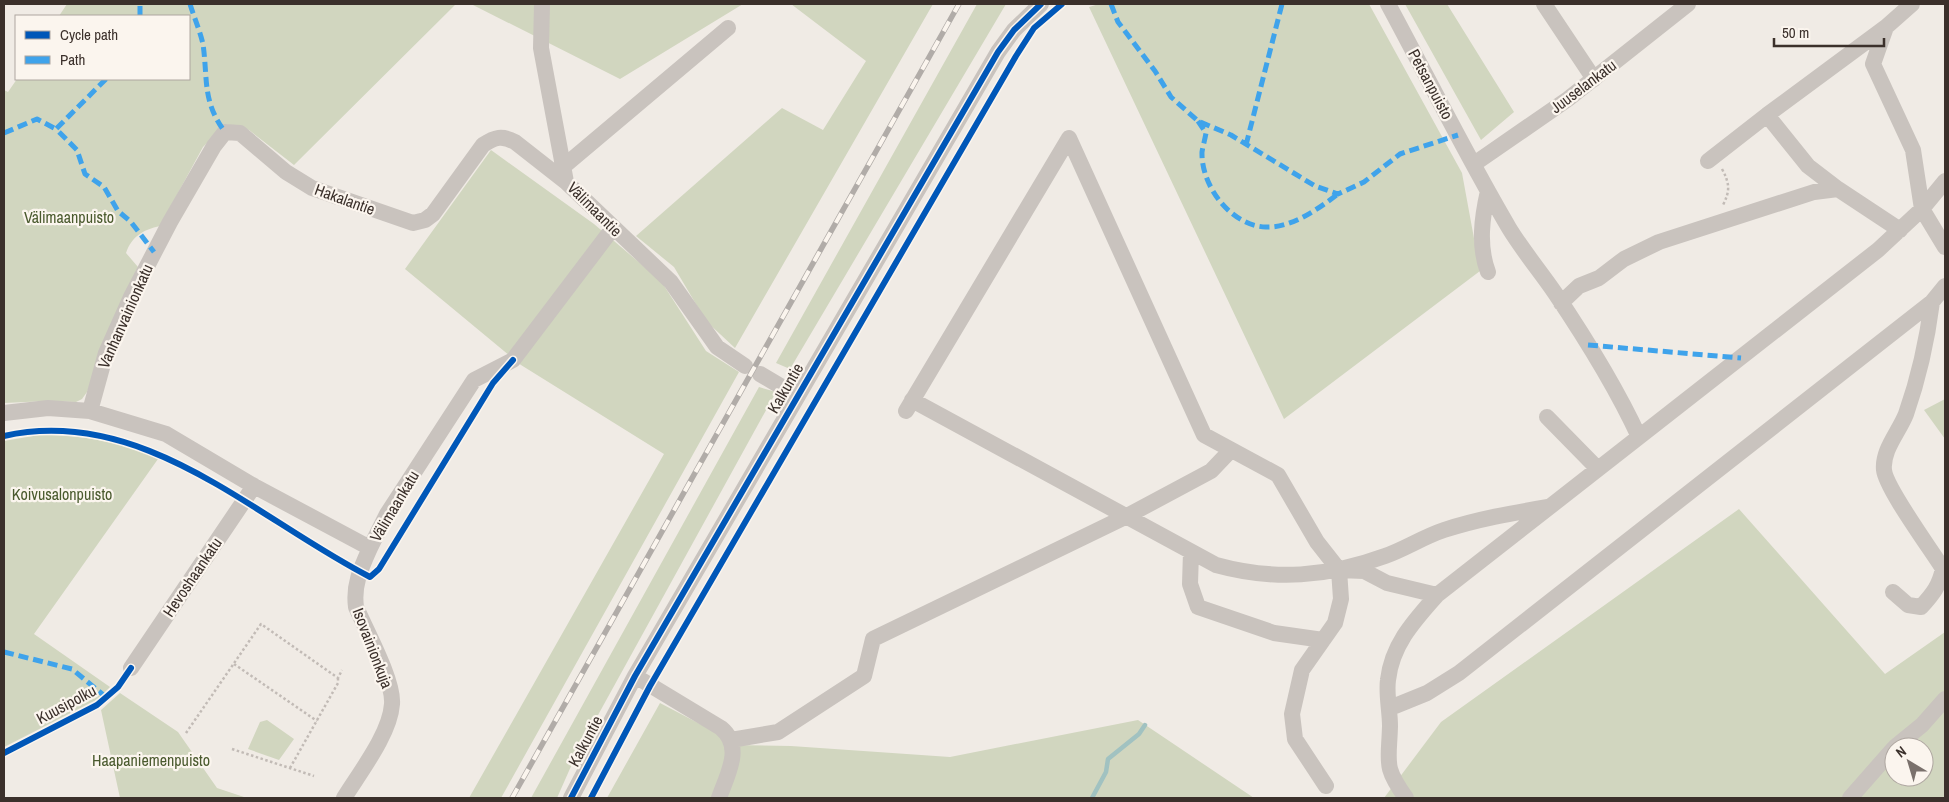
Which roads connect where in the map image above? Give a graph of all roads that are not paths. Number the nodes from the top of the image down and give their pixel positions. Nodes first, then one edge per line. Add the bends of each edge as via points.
1 (542, 4) edge
2 (1388, 4) edge
3 (1544, 4) edge
4 (1688, 4) edge
5 (1912, 4) edge
6 (1033, 7) edge
7 (1886, 27) junction
8 (728, 28) dead end
9 (1594, 79) junction
10 (1767, 115) junction
11 (1710, 159) road end
12 (1474, 164) junction
13 (564, 175) junction
14 (1945, 180) edge
15 (1838, 190) junction
16 (1488, 191) junction
17 (1922, 209) junction
18 (613, 228) junction
19 (1900, 230) junction
20 (1945, 247) edge
21 (154, 252) joint
22 (1488, 272) dead end
23 (1945, 286) edge
24 (1932, 302) junction
25 (1561, 303) junction
26 (746, 366) dead end
27 (760, 374) dead end
28 (797, 396) junction
29 (90, 411) junction
30 (4, 413) edge
31 (1546, 417) dead end
32 (1639, 437) junction
33 (1231, 450) junction
34 (1598, 469) junction
35 (254, 486) junction
36 (1550, 507) junction
37 (1124, 517) junction
38 (370, 548) junction
39 (1191, 552) junction
40 (1339, 570) junction
41 (1944, 570) edge
42 (1893, 592) dead end
43 (1437, 595) junction
44 (1323, 640) junction
45 (131, 668) dead end
46 (636, 676) junction
47 (1945, 699) edge
48 (1390, 708) junction
49 (1907, 737) edge
50 (731, 740) junction
51 (1884, 759) edge
52 (1326, 786) dead end
53 (344, 798) edge
54 (571, 798) edge
55 (719, 798) edge
56 (1406, 798) edge
57 (1850, 798) edge

1 - 13 street, Välimaantie via 541,48
2 - 12 street, Petsanpuisto
3 - 9 street
4 - 9 street, Juuselankatu
5 - 7 street
6 - 28 street, Kalkuntie via 998,52
7 - 10 street
7 - 17 street via 1873,64 1912,150
8 - 13 street
9 - 12 street, Juuselankatu
10 - 11 street
10 - 15 street via 1808,166
12 - 16 street, Petsanpuisto
13 - 18 street, Välimaantie
13 - 21 street, Hakalantie via 506,137 495,137 483,145 433,214 414,223 325,193 296,179 240,133 225,132
14 - 17 street
15 - 19 street
15 - 25 street via 1814,192 1659,242 1624,259 1599,278 1579,286
16 - 22 street via 1482,240
16 - 25 street, Petsanpuisto
17 - 19 street
17 - 20 street
18 - 26 street, Välimaantie via 671,282 717,347
18 - 38 street, Välimaankatu via 512,360 474,380 388,514
19 - 32 street
21 - 29 street, Vanhanvainionkatu via 106,353
23 - 24 street
24 - 41 street via 1925,352 1905,416 1889,444 1884,470 1890,487
24 - 48 street via 1459,673 1427,693
25 - 32 street, Petsanpuisto via 1616,390
27 - 28 street
28 - 46 street, Kalkuntie
29 - 30 street, Välimaankatu via 48,408
29 - 35 street, Välimaankatu via 166,434
31 - 34 street
32 - 34 street
33 - 37 street via 1211,471
33 - 37 street via 1204,435 1069,138 909,406
33 - 40 street via 1278,475 1317,542
34 - 36 street
35 - 38 street, Välimaankatu
35 - 45 street, Hevoshaankatu
36 - 40 street via 1467,523 1385,556
36 - 43 street
37 - 39 street
37 - 50 street via 873,639 864,676 778,732
38 - 53 street, Isovainionkuja via 359,571 354,596 390,685 392,702 383,734
39 - 40 street via 1216,565 1253,574 1271,576
39 - 44 street via 1190,584 1198,607 1274,633
40 - 43 street via 1364,571 1387,583
40 - 44 street via 1341,599 1335,623
41 - 42 street via 1933,595 1921,607 1908,605
43 - 48 street via 1406,631 1393,657 1387,681
44 - 52 street via 1302,670 1292,714 1295,739
46 - 50 street via 721,728
46 - 54 street, Kalkuntie
47 - 49 street
48 - 56 street via 1387,757 1393,779
50 - 55 street via 732,760
51 - 57 street

